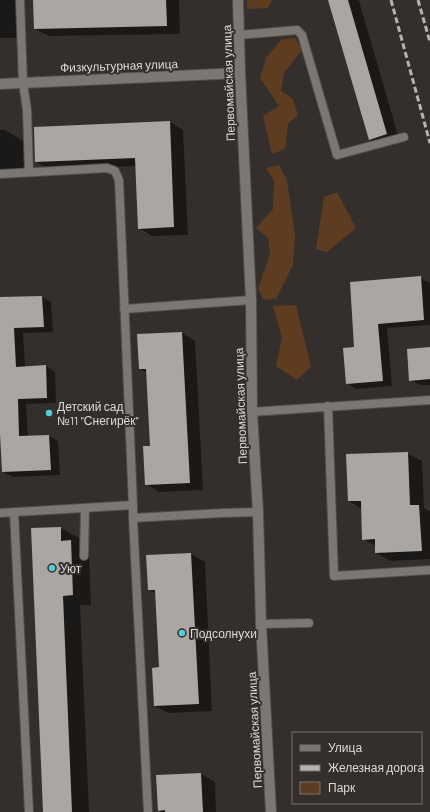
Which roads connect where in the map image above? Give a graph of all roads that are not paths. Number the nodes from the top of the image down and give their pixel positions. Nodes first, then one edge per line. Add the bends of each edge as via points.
1 (20, 0) edge
2 (238, 0) edge
3 (239, 35) junction
4 (240, 73) junction
5 (23, 83) junction
6 (0, 84) edge
7 (404, 137) dead end
8 (29, 172) junction
9 (0, 174) edge
10 (251, 300) junction
11 (124, 309) junction
12 (430, 400) edge
13 (328, 406) junction
14 (252, 412) junction
15 (133, 506) junction
16 (85, 508) junction
17 (14, 512) junction
18 (258, 512) junction
19 (0, 513) edge
20 (133, 518) junction
21 (84, 556) dead end
22 (430, 570) edge
23 (309, 622) dead end
24 (261, 624) junction
25 (29, 812) edge
26 (148, 812) edge
27 (271, 812) edge

1 - 5 lane
2 - 3 main road, Первомайская улица
3 - 4 main road, Первомайская улица
3 - 7 lane via 297,30 302,35 336,155
4 - 5 main road, Физкультурная улица
4 - 10 main road, Первомайская улица
5 - 6 main road, Физкультурная улица
5 - 8 lane via 27,110
8 - 9 lane
8 - 11 lane via 107,168 115,171 119,180
10 - 11 lane
10 - 14 main road, Первомайская улица
11 - 15 lane
12 - 13 lane
13 - 14 lane
13 - 22 lane via 334,576
14 - 18 main road, Первомайская улица
15 - 16 lane
15 - 20 lane
16 - 17 lane
16 - 21 lane
17 - 19 lane
17 - 25 lane
18 - 20 lane
18 - 24 main road, Первомайская улица
20 - 26 lane
23 - 24 lane
24 - 27 main road, Первомайская улица

